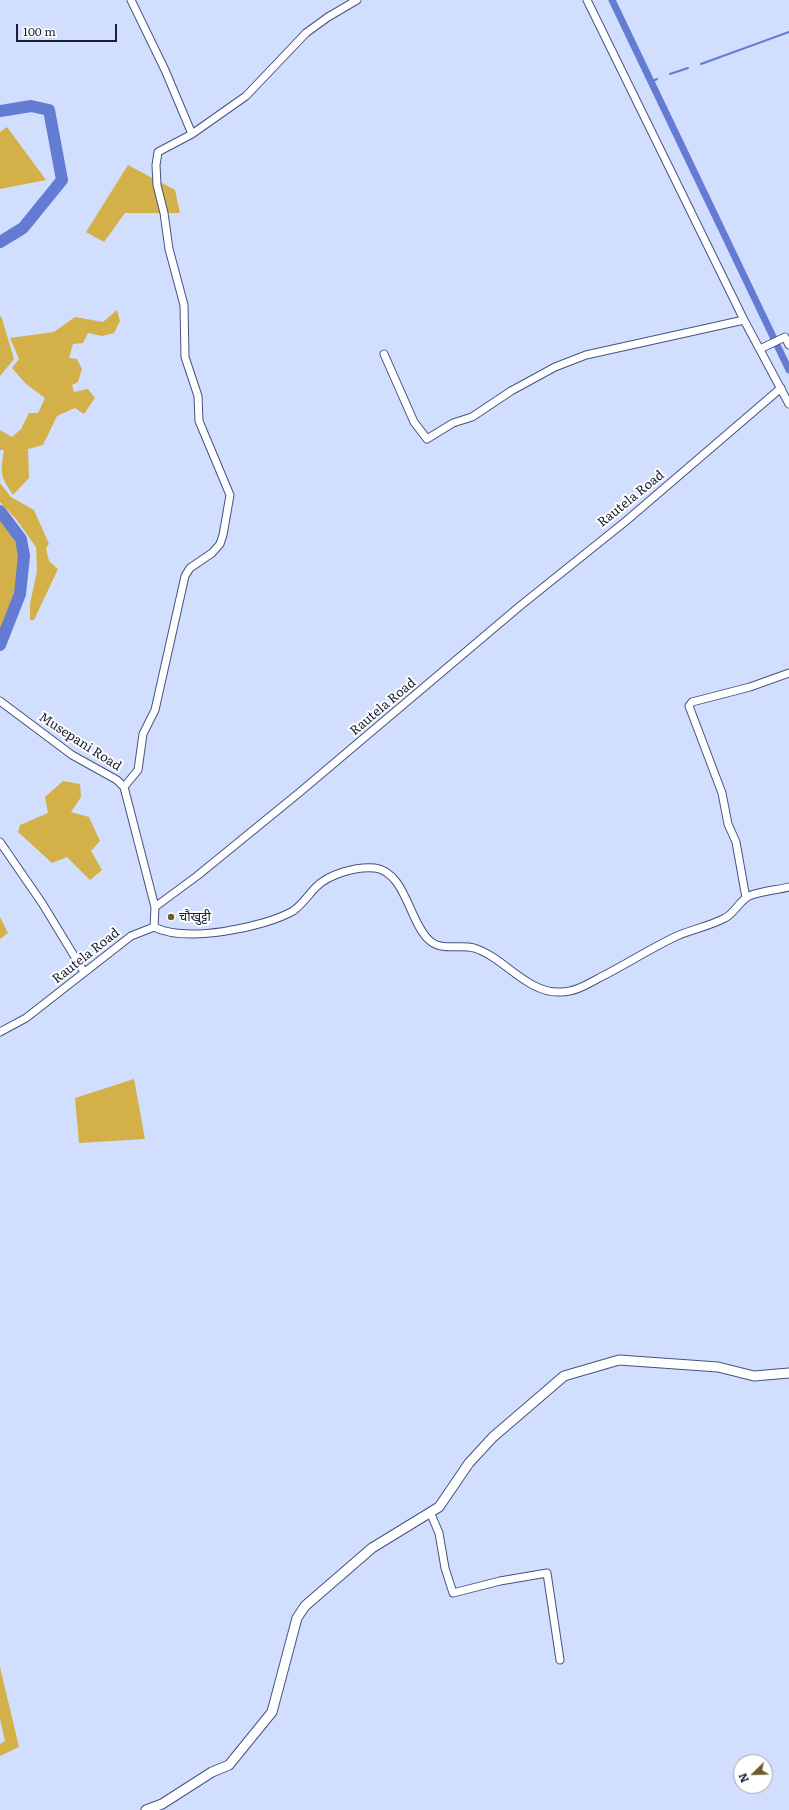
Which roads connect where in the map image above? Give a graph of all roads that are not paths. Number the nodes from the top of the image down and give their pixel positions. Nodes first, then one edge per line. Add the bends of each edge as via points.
1 (131, 0) edge
2 (357, 0) edge
3 (587, 0) edge
4 (192, 134) junction
5 (744, 320) junction
6 (789, 345) edge
7 (762, 348) junction
8 (384, 354) dead end
9 (781, 388) junction
10 (789, 404) edge
11 (789, 673) edge
12 (0, 701) edge
13 (124, 787) junction
14 (0, 842) edge
15 (789, 887) edge
16 (746, 898) junction
17 (155, 907) junction
18 (154, 927) junction
19 (84, 972) junction
20 (0, 1032) edge
21 (789, 1373) edge
22 (430, 1512) junction
23 (560, 1660) dead end
24 (146, 1810) edge

1 - 4 street via 162,63
2 - 4 street via 306,33 246,96
3 - 5 street
4 - 13 street via 158,152 157,185 184,305 185,357 198,396 198,421 230,495 220,544 212,553 190,568 185,576 155,710 143,734 138,770
5 - 7 street
5 - 8 street via 586,355 555,367 511,391 472,417 453,423 426,439 414,422
6 - 7 street via 785,337
7 - 9 street
9 - 10 street
9 - 17 street, Rautela Road via 626,521 520,606 300,792
11 - 16 street via 750,687 692,702 689,706 722,792 728,824 736,842
12 - 13 street, Musepani Road via 72,755 117,780
13 - 17 street, Musepani Road
14 - 19 street via 42,903
15 - 16 street
16 - 18 street via 739,902 728,917 677,936 582,987 562,992 546,990 525,980 473,948 445,947 430,942 421,932 397,882 387,872 375,868 354,870 332,877 318,885 294,910 227,932 185,935 163,932
17 - 18 street
18 - 19 street, Rautela Road via 131,936
19 - 20 street, Rautela Road via 26,1018
21 - 22 street via 754,1376 718,1367 619,1360 564,1376 493,1437 469,1463 439,1507
22 - 23 street via 439,1534 445,1568 453,1593 547,1573
22 - 24 street via 372,1548 305,1606 297,1618 272,1712 229,1765 212,1772 162,1804

